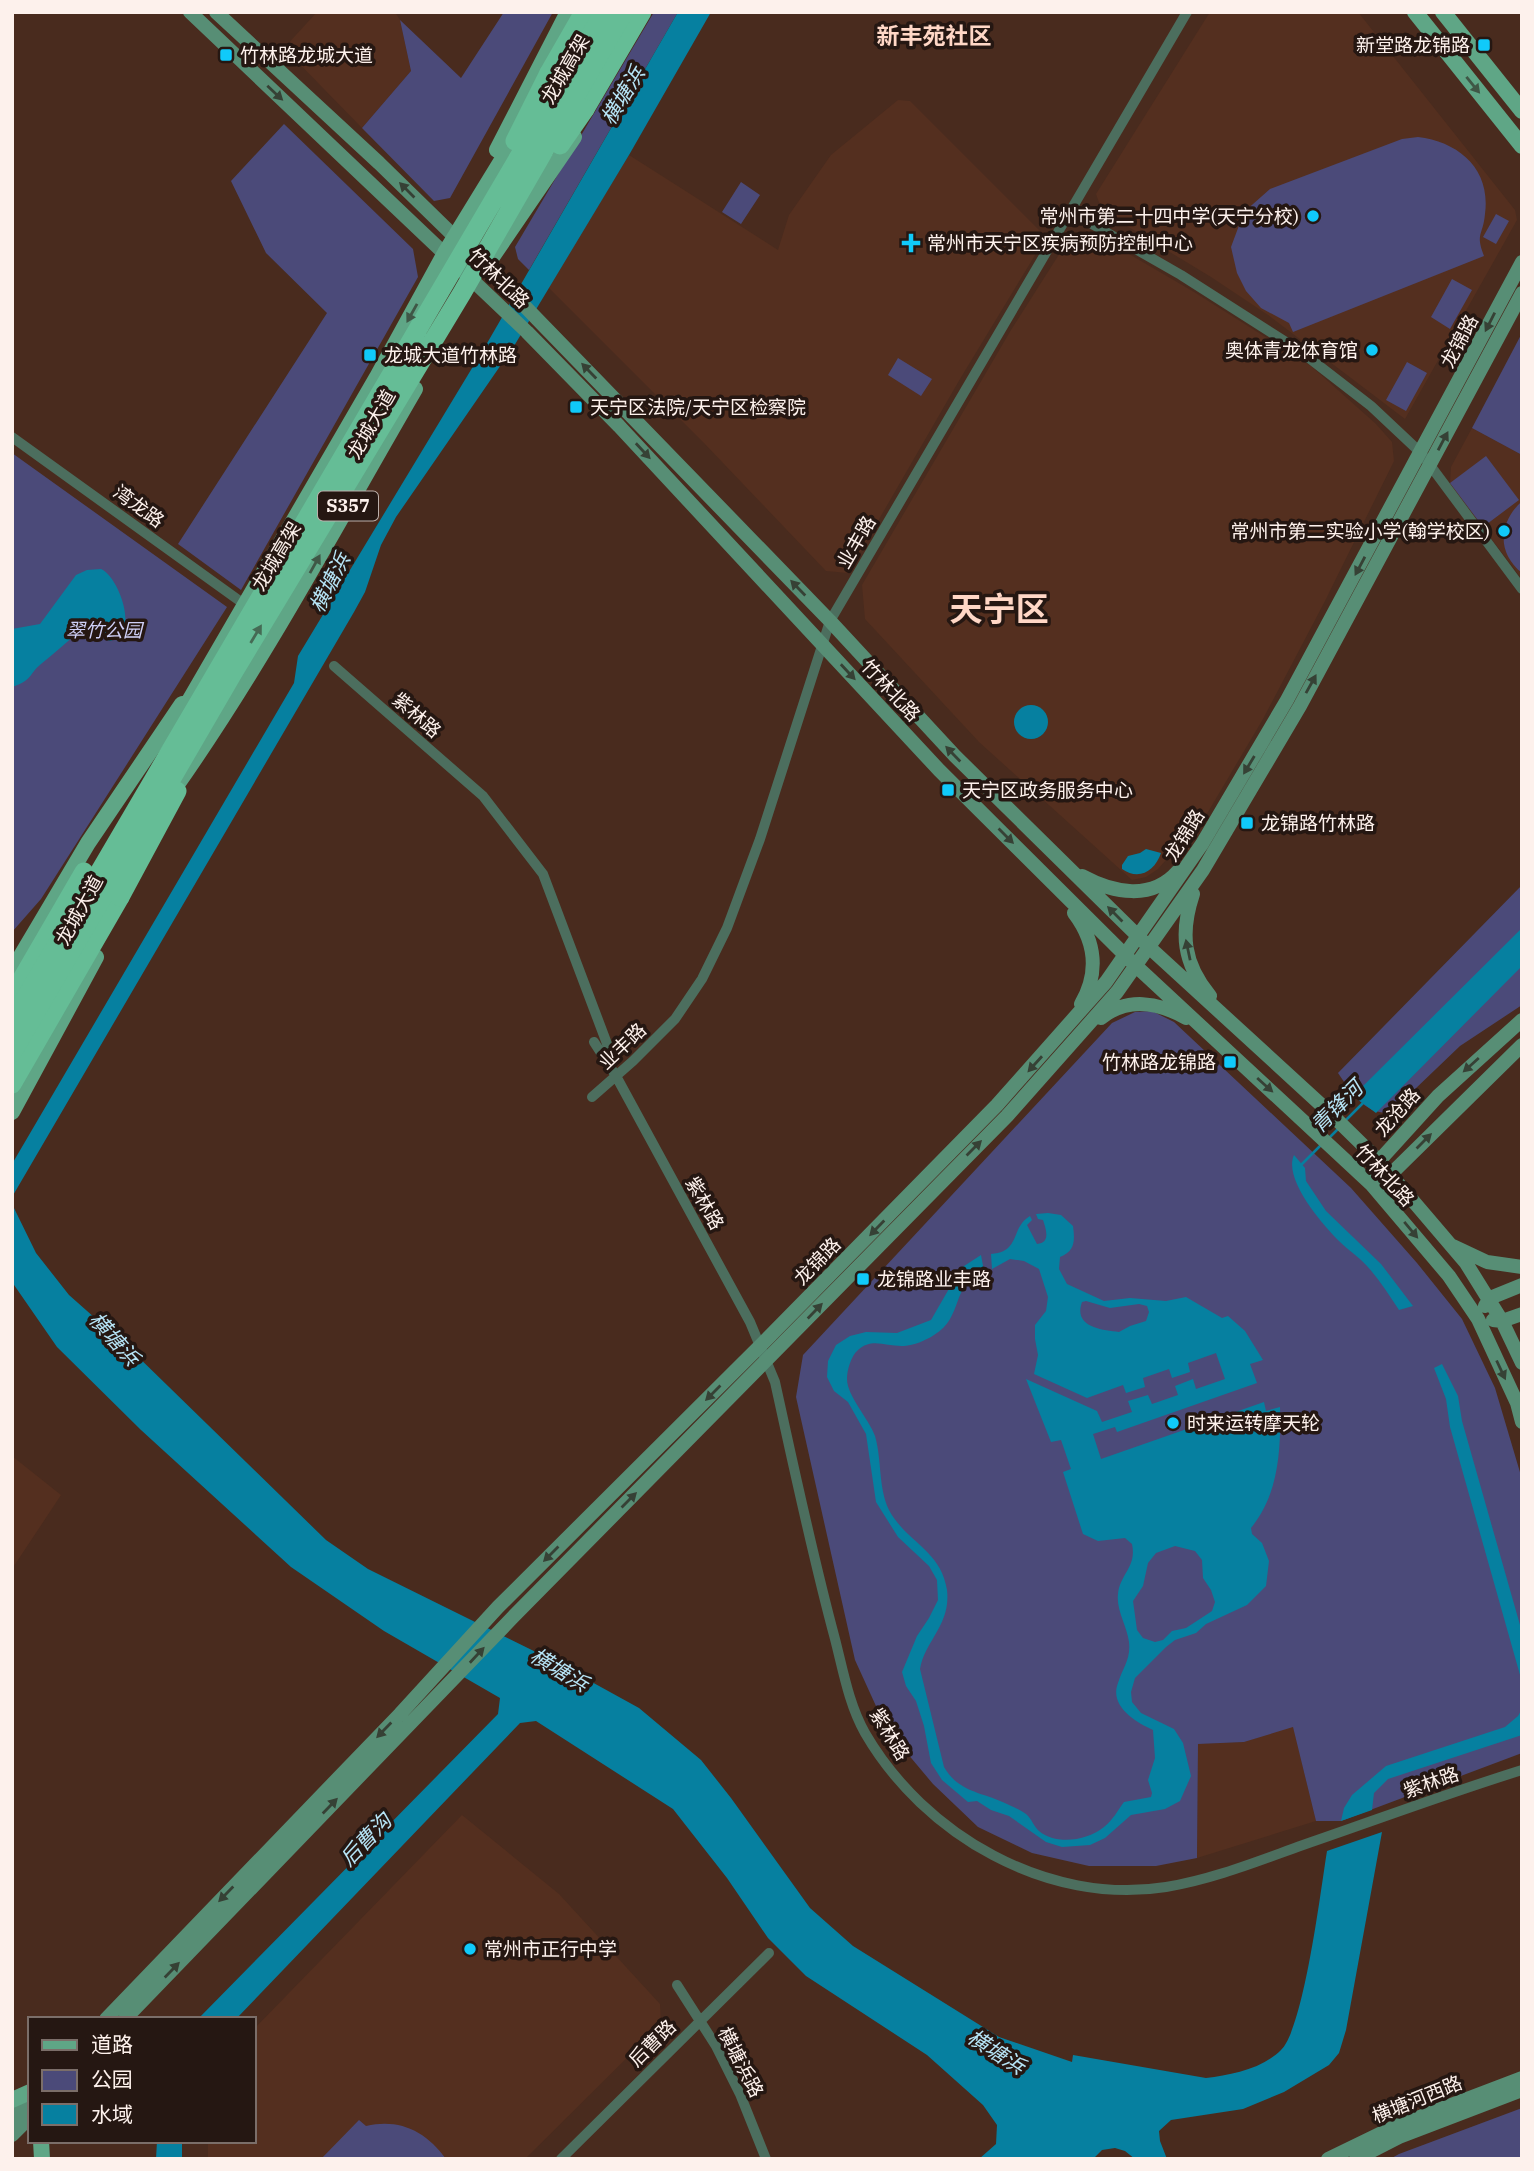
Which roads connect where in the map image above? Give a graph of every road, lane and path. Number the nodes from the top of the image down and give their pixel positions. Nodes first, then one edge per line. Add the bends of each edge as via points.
1 (190, 12) edge
2 (216, 12) edge
3 (568, 12) edge
4 (584, 12) edge
5 (593, 12) edge
6 (604, 12) edge
7 (624, 12) edge
8 (634, 12) edge
9 (642, 12) edge
10 (649, 12) edge
11 (1187, 12) edge
12 (1415, 12) edge
13 (1443, 12) edge
14 (1522, 111) edge
15 (1522, 146) edge
16 (1071, 212) junction
17 (487, 214) junction
18 (454, 237) junction
19 (491, 243) junction
20 (445, 253) junction
21 (1522, 262) edge
22 (487, 265) junction
23 (476, 283) junction
24 (1522, 292) edge
25 (12, 437) edge
26 (1421, 453) junction
27 (1430, 466) junction
28 (1522, 589) edge
29 (244, 604) junction
30 (830, 621) junction
31 (822, 644) junction
32 (221, 666) junction
33 (334, 666) dead end
34 (217, 728) junction
35 (1202, 844) junction
36 (1065, 865) junction
37 (1203, 870) junction
38 (1050, 880) junction
39 (1138, 936) junction
40 (1150, 948) junction
41 (1125, 955) junction
42 (1136, 966) junction
43 (12, 971) edge
44 (12, 996) edge
45 (12, 1009) edge
46 (1522, 1020) edge
47 (12, 1021) edge
48 (1201, 1026) junction
49 (1236, 1028) junction
50 (1070, 1035) junction
51 (594, 1042) dead end
52 (1522, 1045) edge
53 (609, 1049) dead end
54 (12, 1053) edge
55 (12, 1070) edge
56 (616, 1076) junction
57 (12, 1084) edge
58 (592, 1097) dead end
59 (12, 1112) edge
60 (1379, 1161) junction
61 (1390, 1175) junction
62 (1371, 1184) junction
63 (1450, 1244) junction
64 (1522, 1267) edge
65 (1522, 1284) edge
66 (1490, 1298) junction
67 (1522, 1314) edge
68 (1478, 1319) junction
69 (1503, 1321) junction
70 (761, 1345) junction
71 (768, 1360) junction
72 (1522, 1363) edge
73 (1522, 1422) edge
74 (1522, 1770) edge
75 (769, 1953) dead end
76 (677, 1985) dead end
77 (108, 2017) edge
78 (127, 2017) edge
79 (699, 2021) junction
80 (1522, 2078) edge
81 (1522, 2090) edge
82 (28, 2093) edge
83 (12, 2100) edge
84 (28, 2100) edge
85 (12, 2116) edge
86 (28, 2119) edge
87 (12, 2135) edge
88 (561, 2159) edge
89 (766, 2159) edge
90 (1328, 2159) edge
91 (1356, 2159) edge

1 -> 20 main road, 竹林北路
18 -> 2 main road, 竹林北路
3 - 18 main road
4 - 17 highway, bridge via 513,144
5 - 18 main road, 龙城大道 / S357
6 - 17 highway, 龙城高架, bridge
7 - 19 highway, 龙城高架, bridge
8 - 22 main road, 龙城大道 / S357
9 - 19 highway, bridge via 586,110
10 - 22 main road via 592,112
11 - 16 street, 业丰路
12 -> 15 main road
13 - 14 main road
16 - 26 street via 1300,351 1371,406
16 - 30 street, 业丰路
17 - 32 highway, 龙城高架, bridge
18 - 20 main road, 龙城大道 / S357
18 - 22 main road, 竹林北路
32 -> 19 highway, 龙城高架, bridge
20 - 23 main road, 竹林北路
20 -> 29 main road, 龙城大道 / S357
21 -> 26 main road, 龙锦路
22 - 23 main road, 龙城大道 / S357
30 -> 22 main road, 竹林北路
23 -> 31 main road, 竹林北路 via 619,426
34 -> 23 main road, 龙城大道 / S357 via 281,625
27 -> 24 main road, 龙锦路
25 - 29 street, 湾龙路
26 - 27 street
26 -> 35 main road, 龙锦路 via 1287,700
27 - 28 street
37 -> 27 main road, 龙锦路 via 1300,706
29 - 32 main road, 龙城大道 / S357
30 - 31 street, 业丰路
36 -> 30 main road, 竹林北路 via 955,756
31 -> 38 main road, 竹林北路
31 - 56 street, 业丰路 via 760,839 717,949 675,1019
32 - 43 main road via 88,843
32 - 44 highway, bridge via 84,872
32 - 45 main road, 龙城大道 / S357
32 - 47 highway, 龙城高架, bridge
32 - 54 highway, 龙城高架, bridge
32 - 57 highway, bridge via 165,818
33 - 53 street, 紫林路 via 483,796 543,874
34 - 55 main road, 龙城大道 / S357 via 159,811
34 - 59 main road
35 - 36 main road via 1172,878 1130,893 1106,888
35 - 39 main road, 龙锦路
39 -> 36 main road, 竹林北路
37 - 40 main road, 龙锦路
49 -> 37 main road via 1202,986 1186,952 1185,919
38 - 41 main road, 竹林北路
38 - 50 main road via 1082,923 1092,950 1094,973
39 - 40 main road, 竹林北路
39 - 41 main road, 龙锦路
40 - 42 main road, 龙锦路
40 - 49 main road, 竹林北路
41 - 42 main road, 竹林北路
41 - 50 main road, 龙锦路
42 - 48 main road, 竹林北路
42 - 50 main road, 龙锦路 via 1117,992
46 -> 60 main road, 龙沧路 via 1438,1096
48 - 50 main road via 1158,1005 1131,1003
48 -> 62 main road, 竹林北路
49 - 60 main road, 竹林北路
50 -> 70 main road, 龙锦路
71 -> 50 main road, 龙锦路 via 1007,1116
51 - 56 street, 紫林路
61 -> 52 main road, 龙沧路
56 - 58 street, 业丰路
56 - 70 street, 紫林路
60 - 61 main road, 竹林北路
60 - 62 main road, 龙沧路
61 - 62 main road, 龙沧路
61 - 63 main road, 竹林北路
62 -> 68 main road, 竹林北路 via 1449,1276
63 - 64 main road via 1487,1262
63 - 66 main road, 竹林北路
65 - 66 main road
66 - 68 main road
66 - 69 main road, 竹林北路
67 - 69 main road
68 - 69 main road
68 -> 73 main road, 竹林北路
69 - 72 main road, 竹林北路
70 - 71 street, 紫林路
70 -> 77 main road, 龙锦路 via 498,1607
71 - 74 street, 紫林路 via 820,1588 864,1732 897,1778 977,1848 1086,1888 1164,1887 1229,1873
78 -> 71 main road, 龙锦路
75 - 79 street, 后曹路
76 - 79 street, 横塘浜路
79 - 88 street, 后曹路
79 - 89 street, 横塘浜路 via 740,2094
80 - 90 main road, 横塘河西路 via 1396,2126
81 - 91 main road, 横塘河西路 via 1399,2137
82 - 83 main road
84 - 85 main road
86 - 87 main road

